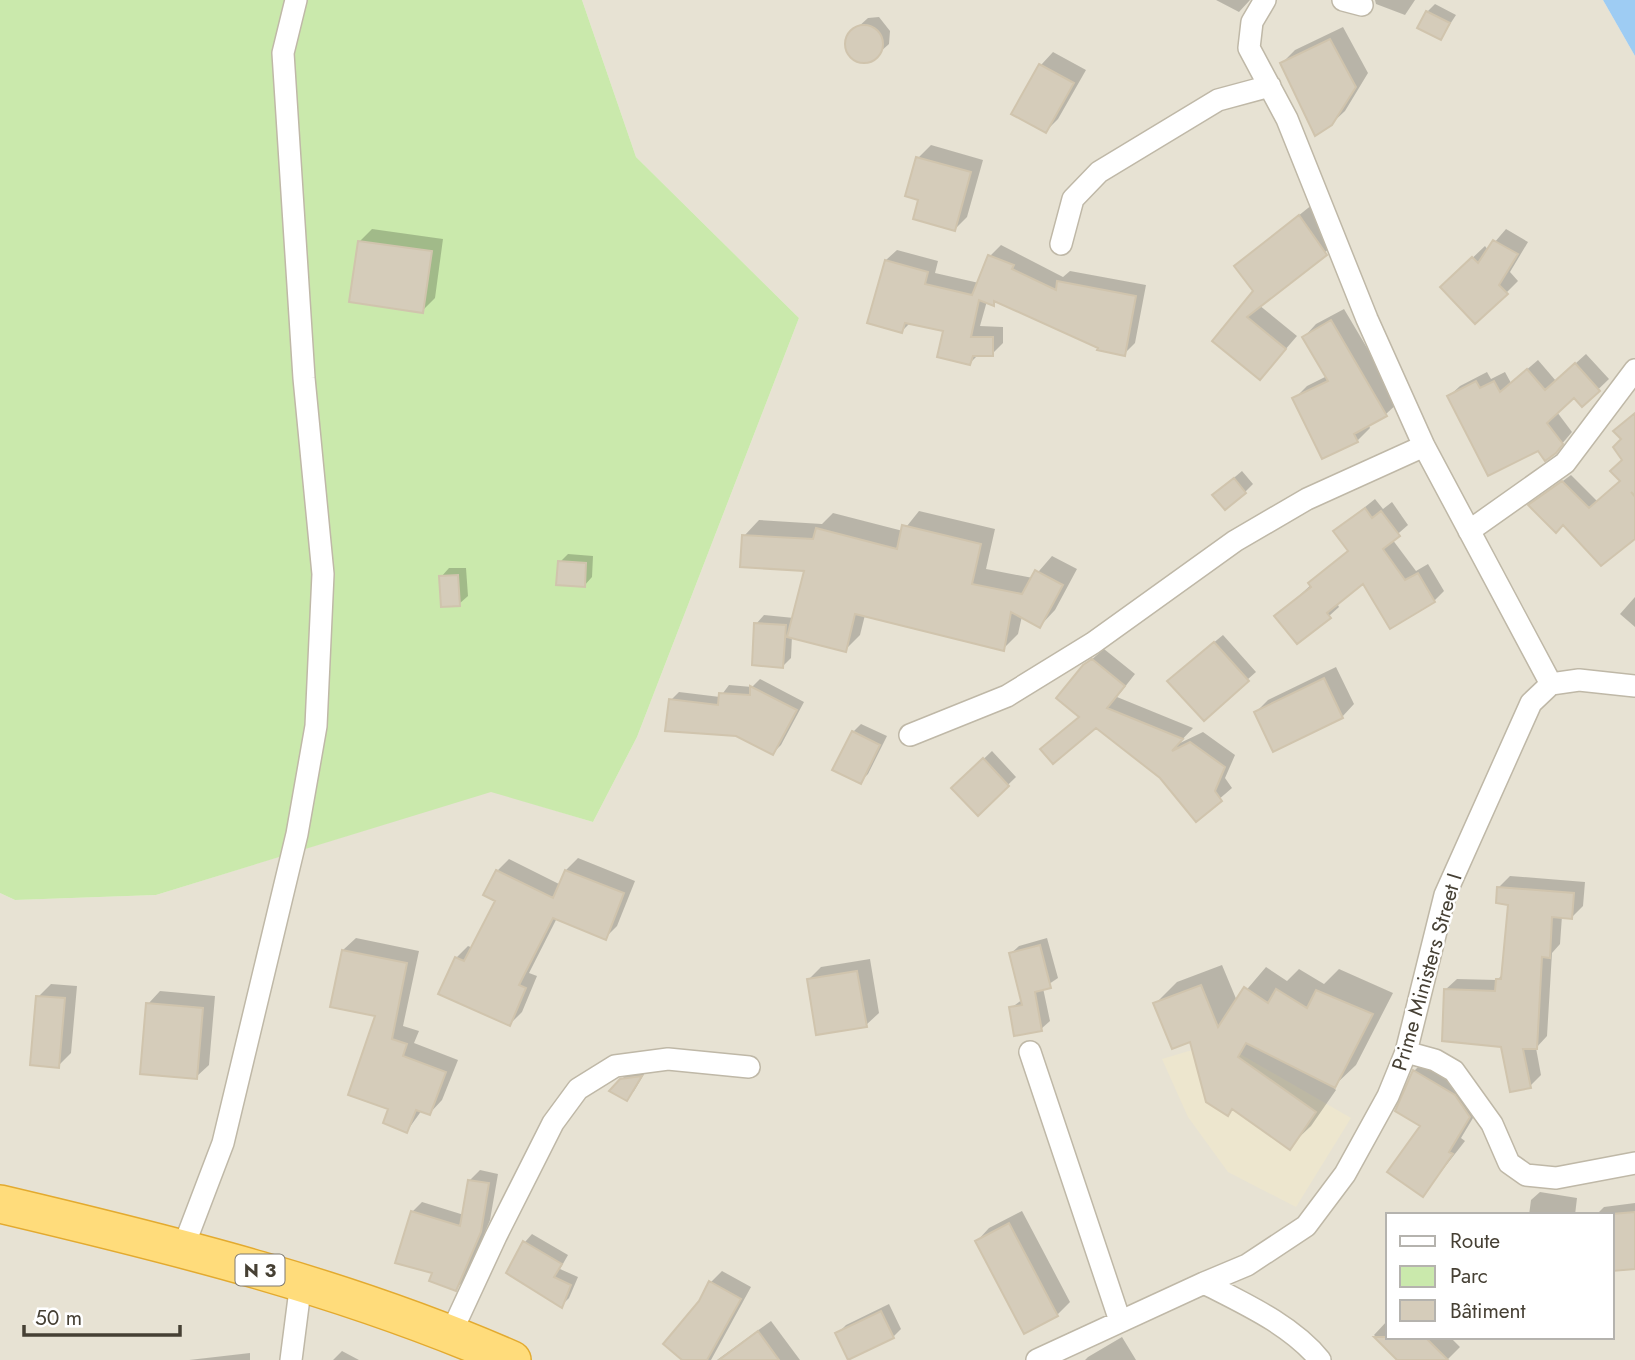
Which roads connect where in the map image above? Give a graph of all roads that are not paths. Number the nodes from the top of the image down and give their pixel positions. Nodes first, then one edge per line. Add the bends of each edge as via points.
1 (296, 0) edge
2 (1265, 0) edge
3 (1270, 86) junction
4 (1061, 244) dead end
5 (1635, 370) edge
6 (1424, 446) junction
7 (1469, 531) junction
8 (1551, 684) junction
9 (1635, 686) edge
10 (910, 735) dead end
11 (1030, 1052) dead end
12 (1406, 1052) junction
13 (748, 1067) dead end
14 (1635, 1163) edge
15 (0, 1205) edge
16 (183, 1248) junction
17 (301, 1282) junction
18 (1204, 1283) junction
19 (1120, 1321) junction
20 (451, 1333) junction
21 (291, 1360) edge
22 (512, 1360) edge
23 (1037, 1360) edge
24 (1320, 1360) edge

1 - 16 street via 284,53 304,378 323,574 316,726 291,861 226,1130
2 - 3 street via 1252,22 1249,48
3 - 4 street via 1218,100 1099,172 1073,200
3 - 6 street
5 - 7 street via 1565,463
6 - 7 street
6 - 10 street via 1307,499 1235,541 1093,643 1007,695
7 - 8 street
8 - 9 street via 1579,680
8 - 12 street, Prime Ministers Street I via 1531,703 1445,895
11 - 19 street
12 - 14 street via 1454,1070 1492,1124 1509,1163 1526,1175 1556,1178
12 - 18 street, Prime Ministers Street I via 1388,1096 1345,1174 1306,1226 1247,1265
13 - 20 street via 668,1059 615,1066 578,1089 553,1123
15 - 16 highway, N 3
16 - 17 highway, N 3
17 - 20 highway, N 3
17 - 21 street
18 - 19 street, Prime Ministers Street I
18 - 24 street via 1258,1311
19 - 23 street, Prime Ministers Street I
20 - 22 highway, N 3

